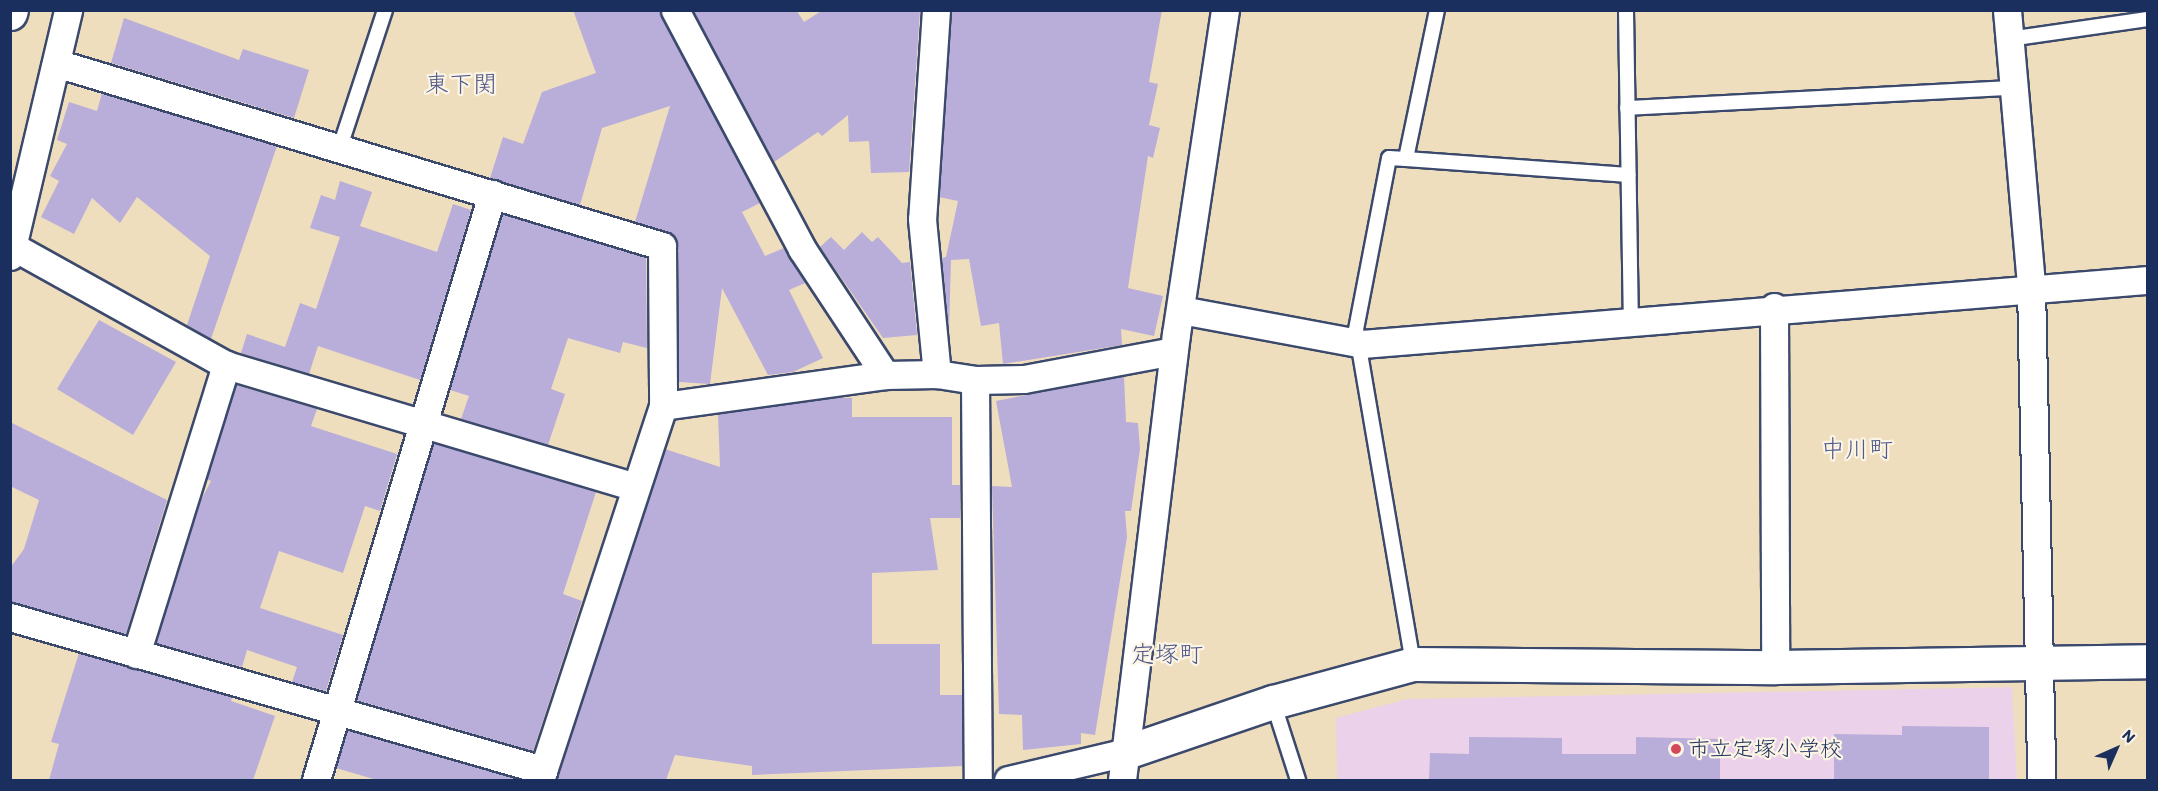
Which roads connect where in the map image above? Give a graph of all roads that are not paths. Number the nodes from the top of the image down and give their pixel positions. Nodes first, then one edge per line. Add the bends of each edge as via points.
1 (69, 10) edge
2 (385, 10) edge
3 (675, 10) edge
4 (936, 10) edge
5 (1225, 10) edge
6 (1437, 10) edge
7 (1626, 10) edge
8 (2007, 10) edge
9 (2148, 19) edge
10 (2009, 39) junction
11 (56, 63) junction
12 (2013, 88) junction
13 (1627, 108) junction
14 (340, 147) junction
15 (1406, 159) junction
16 (1628, 175) junction
17 (492, 194) junction
18 (12, 251) edge
19 (2148, 280) edge
20 (2031, 286) junction
21 (1774, 307) junction
22 (1181, 310) junction
23 (1631, 319) junction
24 (1362, 344) junction
25 (1173, 351) junction
26 (226, 365) junction
27 (937, 374) junction
28 (885, 375) junction
29 (975, 380) junction
30 (663, 406) junction
31 (421, 423) junction
32 (634, 487) junction
33 (10, 617) edge
34 (136, 654) junction
35 (2148, 662) edge
36 (1413, 664) junction
37 (2039, 664) junction
38 (1775, 667) junction
39 (1273, 702) junction
40 (337, 714) junction
41 (1124, 766) edge
42 (542, 775) edge
43 (316, 780) edge
44 (978, 780) edge
45 (1008, 780) edge
46 (1298, 780) edge
47 (2041, 780) edge

1 - 11 street
2 - 14 lane
3 - 28 street via 802,249
4 - 27 street via 922,219
5 - 22 street
6 - 15 lane
7 - 13 lane
8 - 10 street
9 - 10 lane
10 - 12 street
11 - 14 street
11 - 18 street
12 - 13 lane
12 - 20 street
13 - 16 lane
14 - 17 street
15 - 16 lane
15 - 24 lane via 1389,158 1356,330
16 - 23 lane
17 - 30 street via 662,246
17 - 31 street
18 - 26 street
19 - 20 street
20 - 21 street
20 - 37 street
21 - 23 street
21 - 38 street
22 - 24 street
22 - 25 street
23 - 24 street
24 - 36 lane
25 - 29 street via 1024,379
25 - 41 street
26 - 31 street
26 - 34 street
27 - 28 street
27 - 29 street
28 - 30 street
29 - 44 street
30 - 32 street
31 - 32 street
31 - 40 street
32 - 42 street
33 - 34 street
34 - 40 street
35 - 37 street
36 - 38 street
36 - 39 street
37 - 38 street
37 - 47 street
39 - 41 street
39 - 46 lane
40 - 42 street
40 - 43 street
41 - 45 street

